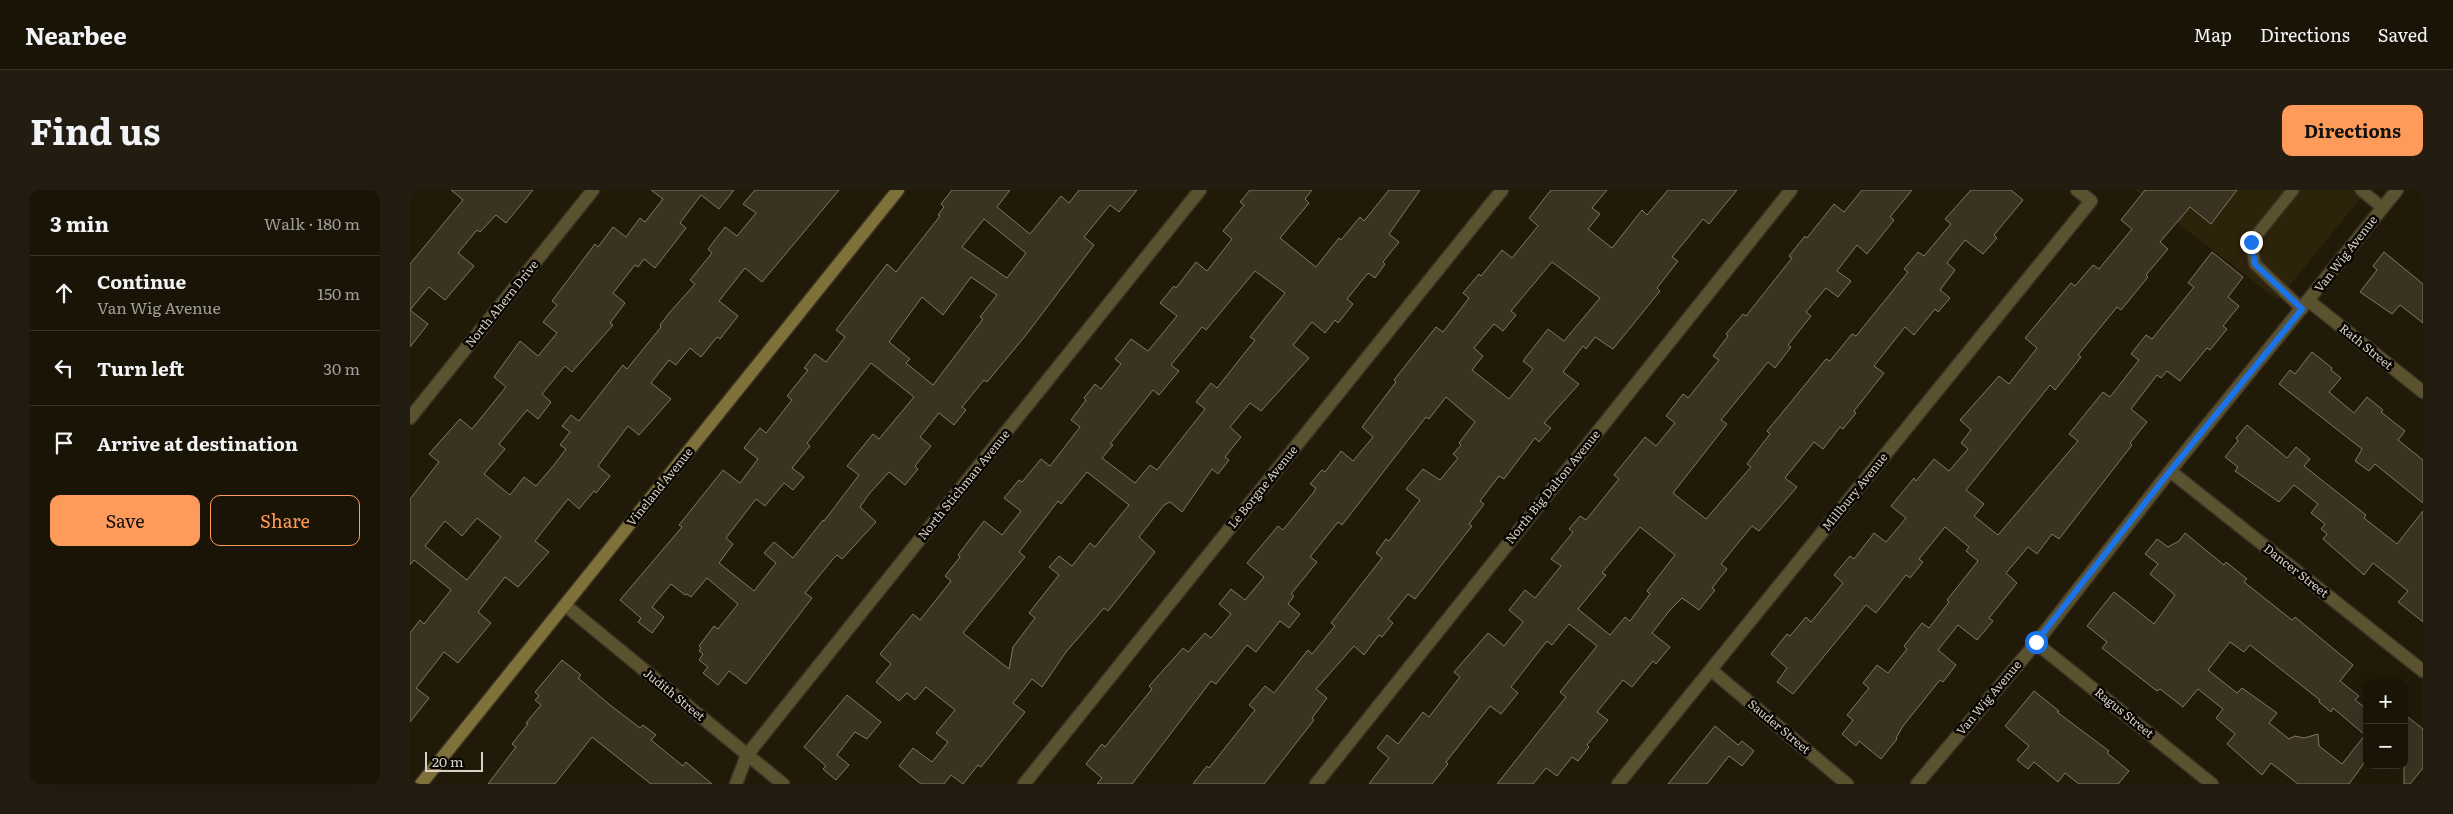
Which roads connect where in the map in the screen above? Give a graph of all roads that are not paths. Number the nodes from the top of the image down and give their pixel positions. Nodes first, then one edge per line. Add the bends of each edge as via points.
1 (593, 190) edge
2 (898, 190) edge
3 (1200, 190) edge
4 (1502, 190) edge
5 (1791, 190) edge
6 (2077, 190) edge
7 (2293, 190) edge
8 (2361, 190) edge
9 (2397, 190) edge
10 (2383, 208) junction
11 (2305, 305) junction
12 (2423, 392) edge
13 (410, 418) edge
14 (2170, 471) junction
15 (565, 605) junction
16 (2036, 642) junction
17 (1711, 670) junction
18 (2423, 670) edge
19 (748, 755) junction
20 (421, 784) edge
21 (736, 784) edge
22 (783, 784) edge
23 (1024, 784) edge
24 (1316, 784) edge
25 (1618, 784) edge
26 (1847, 784) edge
27 (1917, 784) edge
28 (2212, 784) edge

1 - 13 street, North Ahern Drive
2 - 15 street, Vineland Avenue
3 - 19 street, North Stichman Avenue
4 - 23 street, Le Borgne Avenue
5 - 24 street, North Big Dalton Avenue
6 - 17 street, Millbury Avenue via 2091,201
7 - 11 lane via 2251,242 2255,264
8 - 10 lane
9 - 10 street, Van Wig Avenue
10 - 11 street, Van Wig Avenue
11 - 12 street, Rath Street
11 - 14 street, Van Wig Avenue
14 - 16 street, Van Wig Avenue
14 - 18 street, Dancer Street
15 - 19 street, Judith Street
15 - 20 street, Vineland Avenue
16 - 27 street, Van Wig Avenue
16 - 28 street, Ragus Street
17 - 25 street, Millbury Avenue
17 - 26 street, Sauder Street
19 - 21 street, North Stichman Avenue
19 - 22 street, Judith Street

